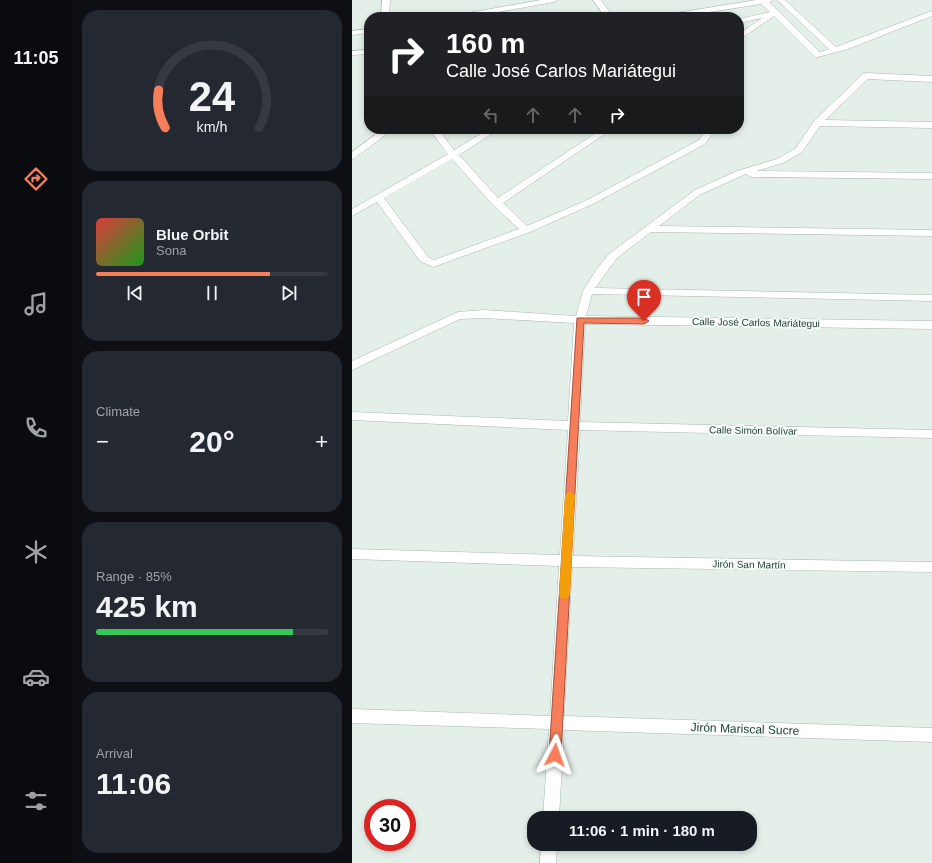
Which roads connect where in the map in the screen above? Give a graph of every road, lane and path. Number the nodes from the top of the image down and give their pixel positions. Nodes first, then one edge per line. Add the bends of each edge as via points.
1 (386, 0) edge
2 (554, 0) edge
3 (598, 0) edge
4 (766, 0) edge
5 (781, 0) edge
6 (385, 12) edge
7 (486, 12) edge
8 (605, 12) edge
9 (694, 12) edge
10 (774, 13) junction
11 (932, 13) edge
12 (744, 20) edge
13 (364, 31) edge
14 (352, 33) edge
15 (744, 34) edge
16 (834, 50) junction
17 (364, 52) edge
18 (352, 53) edge
19 (932, 79) edge
20 (817, 123) junction
21 (932, 125) edge
22 (382, 134) edge
23 (437, 134) edge
24 (487, 134) edge
25 (600, 134) edge
26 (706, 134) edge
27 (453, 155) junction
28 (352, 156) edge
29 (740, 173) junction
30 (932, 176) edge
31 (379, 198) junction
32 (496, 203) junction
33 (352, 213) edge
34 (526, 230) junction
35 (648, 230) junction
36 (932, 232) edge
37 (588, 292) junction
38 (932, 298) edge
39 (580, 320) junction
40 (932, 325) edge
41 (352, 366) edge
42 (352, 416) edge
43 (574, 426) junction
44 (932, 434) edge
45 (352, 554) edge
46 (566, 560) junction
47 (932, 567) edge
48 (352, 716) edge
49 (557, 723) junction
50 (932, 735) edge
51 (551, 811) edge
52 (549, 851) edge
53 (548, 863) edge

1 - 6 street
2 - 7 street
3 - 8 street
4 - 9 street
4 - 10 street
5 - 16 street
10 - 12 street
10 - 15 street
10 - 16 street via 818,54
11 - 16 street
13 - 14 street
17 - 18 street
19 - 20 street via 866,76
20 - 21 street
20 - 29 street via 799,150 780,161
22 - 28 street
23 - 27 street
24 - 27 street
25 - 32 street
26 - 34 street via 702,142 590,202
27 - 31 street
27 - 32 street
29 - 30 street
29 - 35 street via 698,192
31 - 33 street
31 - 34 street via 424,259 433,264
32 - 34 street
35 - 36 street
35 - 37 street via 613,256
37 - 38 street
37 - 39 street
39 - 40 street, Calle José Carlos Mariátegui
39 - 41 street, Calle José Carlos Mariátegui via 484,314 458,316
39 - 43 street
42 - 43 street, Calle Simón Bolívar
43 - 44 street, Calle Simón Bolívar
43 - 46 street
45 - 46 street, Jirón San Martín
46 - 47 street, Jirón San Martín
46 - 49 street
48 - 49 street, Jirón Mariscal Sucre
49 - 50 street, Jirón Mariscal Sucre
49 - 51 street
52 - 53 street

